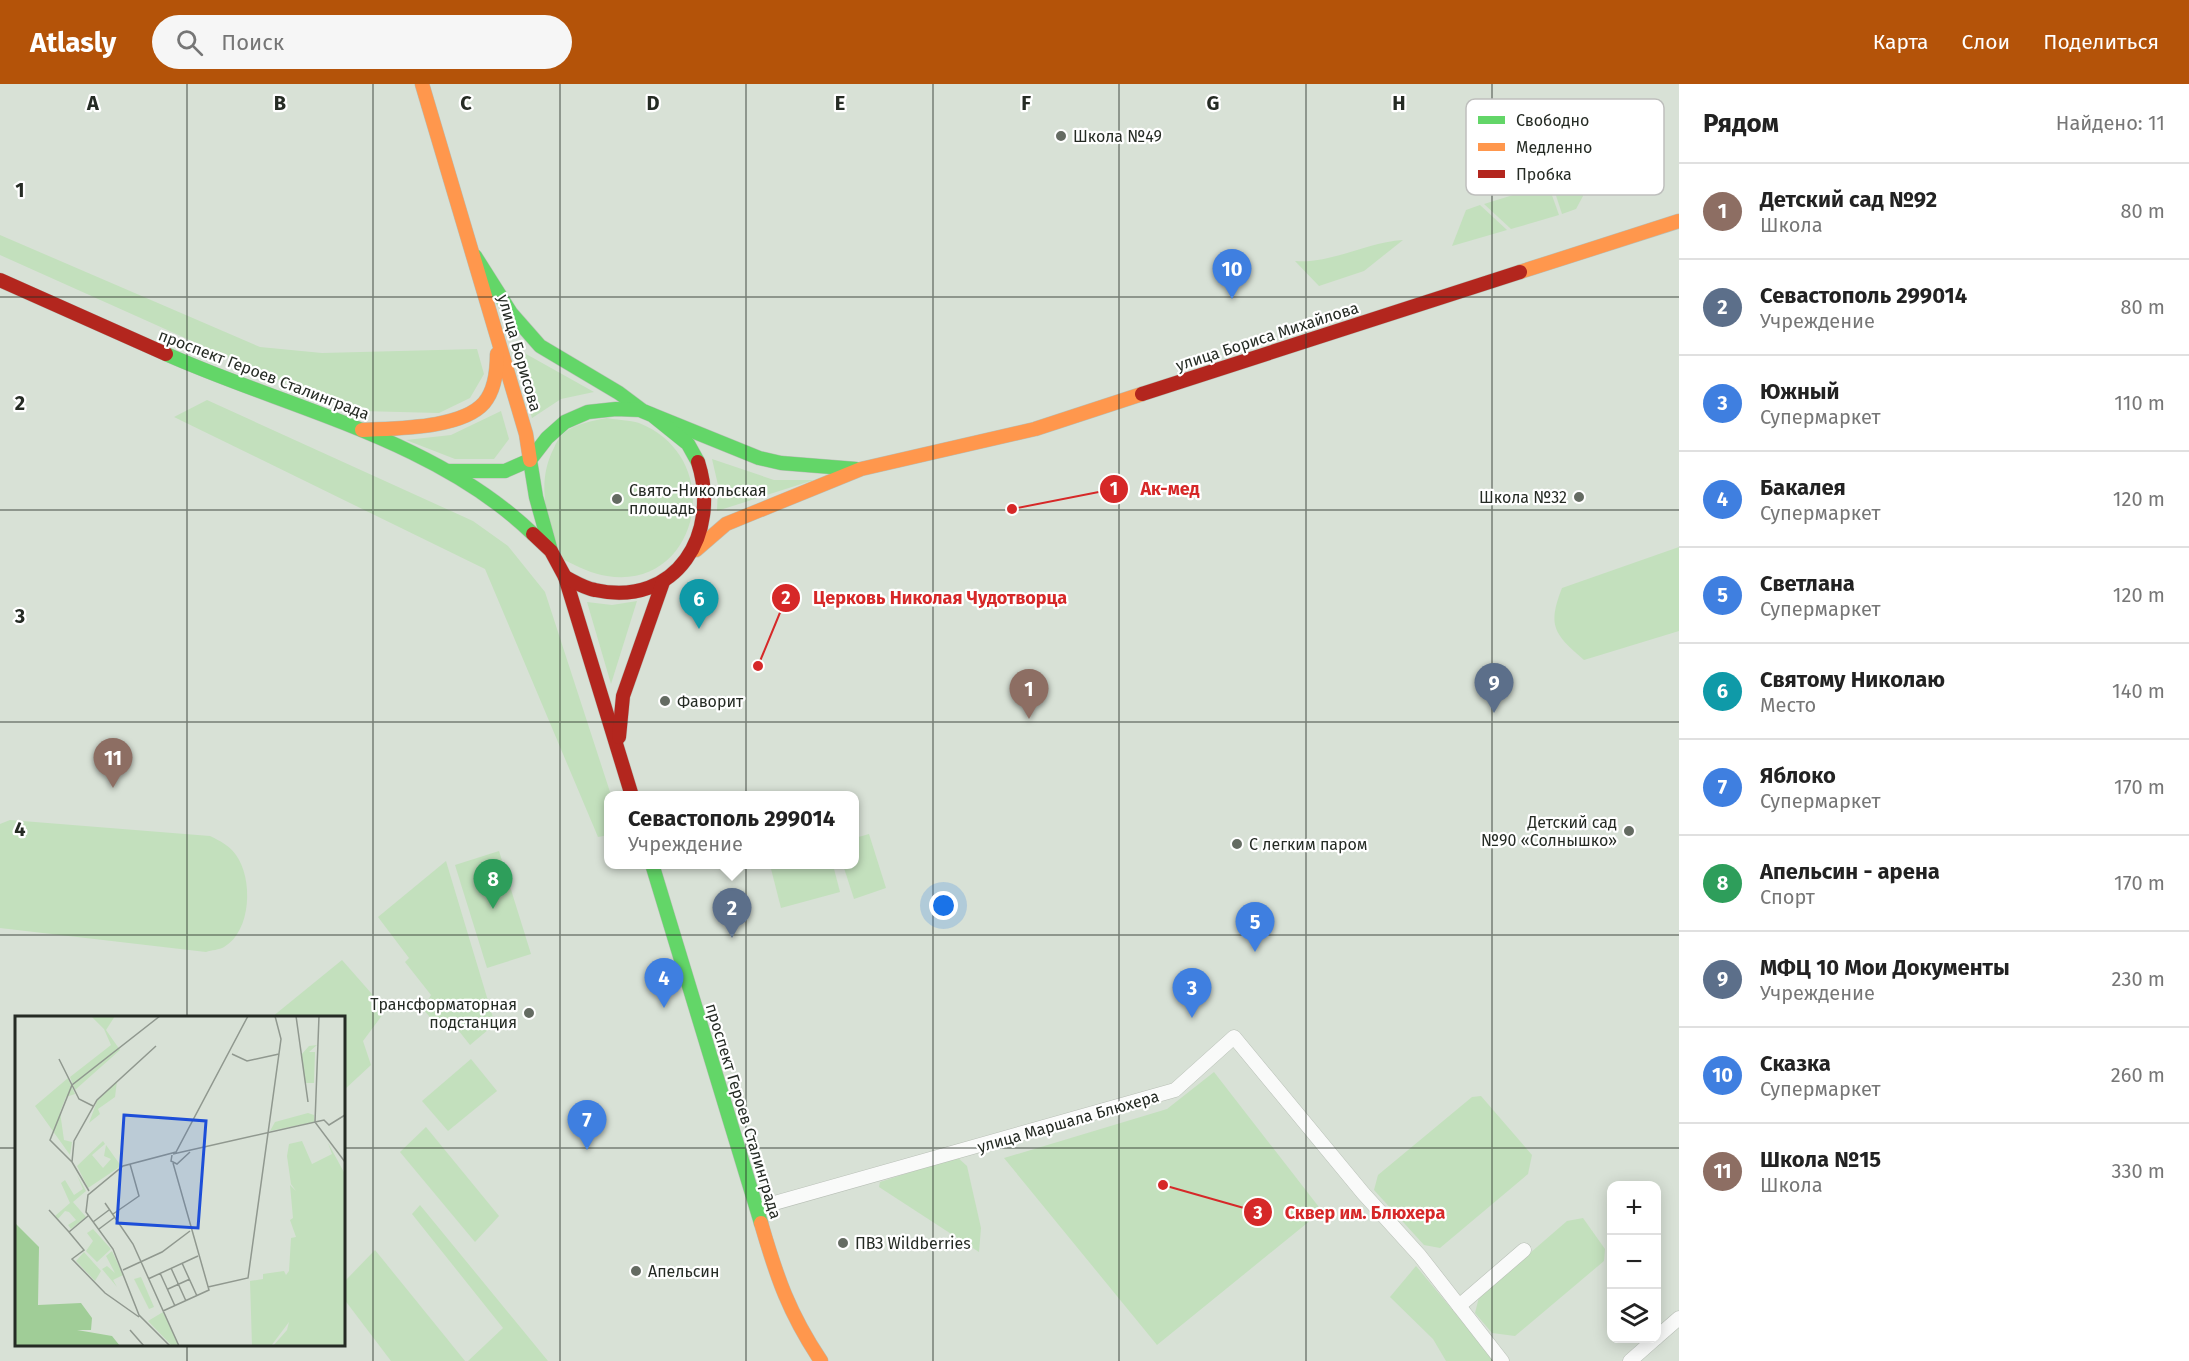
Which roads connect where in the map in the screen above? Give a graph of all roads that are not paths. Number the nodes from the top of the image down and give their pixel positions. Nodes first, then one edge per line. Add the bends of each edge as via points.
1 (423, 84) edge
2 (1679, 221) edge
3 (475, 256) junction
4 (0, 280) edge
5 (498, 339) junction
6 (643, 411) junction
7 (362, 430) junction
8 (530, 460) junction
9 (861, 469) junction
10 (449, 471) junction
11 (696, 550) junction
12 (551, 551) junction
13 (565, 577) junction
14 (663, 582) junction
15 (617, 746) junction
16 (631, 791) edge
17 (654, 869) edge
18 (757, 1209) junction
19 (1524, 1250) dead end
20 (1459, 1306) junction
21 (1679, 1318) edge
22 (1661, 1334) edge
23 (1650, 1343) edge
24 (821, 1361) edge
25 (1502, 1361) edge
26 (1630, 1361) edge

1 - 3 main road, улица Борисова
2 - 9 main road, улица Бориса Михайлова via 1035,429
3 - 5 main road, улица Борисова
3 - 6 main road, улица Борисова via 511,313 540,346
4 - 7 main road, проспект Героев Сталинграда via 217,377
5 - 7 main road via 496,377 484,404 450,422
5 - 8 main road, улица Борисова
6 - 8 main road via 605,409 573,416 547,435
6 - 9 main road, улица Бориса Михайлова via 759,458
6 - 11 main road via 686,442 698,459 706,490 705,519
7 - 10 main road, проспект Героев Сталинграда
8 - 10 main road, проспект Героев Сталинграда via 505,471
8 - 12 main road
9 - 11 main road, улица Бориса Михайлова via 726,524
10 - 12 main road, проспект Героев Сталинграда via 514,518
11 - 14 main road
12 - 13 main road, проспект Героев Сталинграда
13 - 14 main road via 595,591 632,592
13 - 15 main road, проспект Героев Сталинграда
14 - 15 main road, проспект Героев Сталинграда via 623,696
15 - 16 main road, проспект Героев Сталинграда
17 - 18 main road, проспект Героев Сталинграда
18 - 20 street, улица Маршала Блюхера via 1175,1090 1234,1037
18 - 24 main road, проспект Героев Сталинграда via 779,1284 797,1325
19 - 20 street
20 - 25 street, улица Маршала Блюхера
21 - 22 street
23 - 26 street

